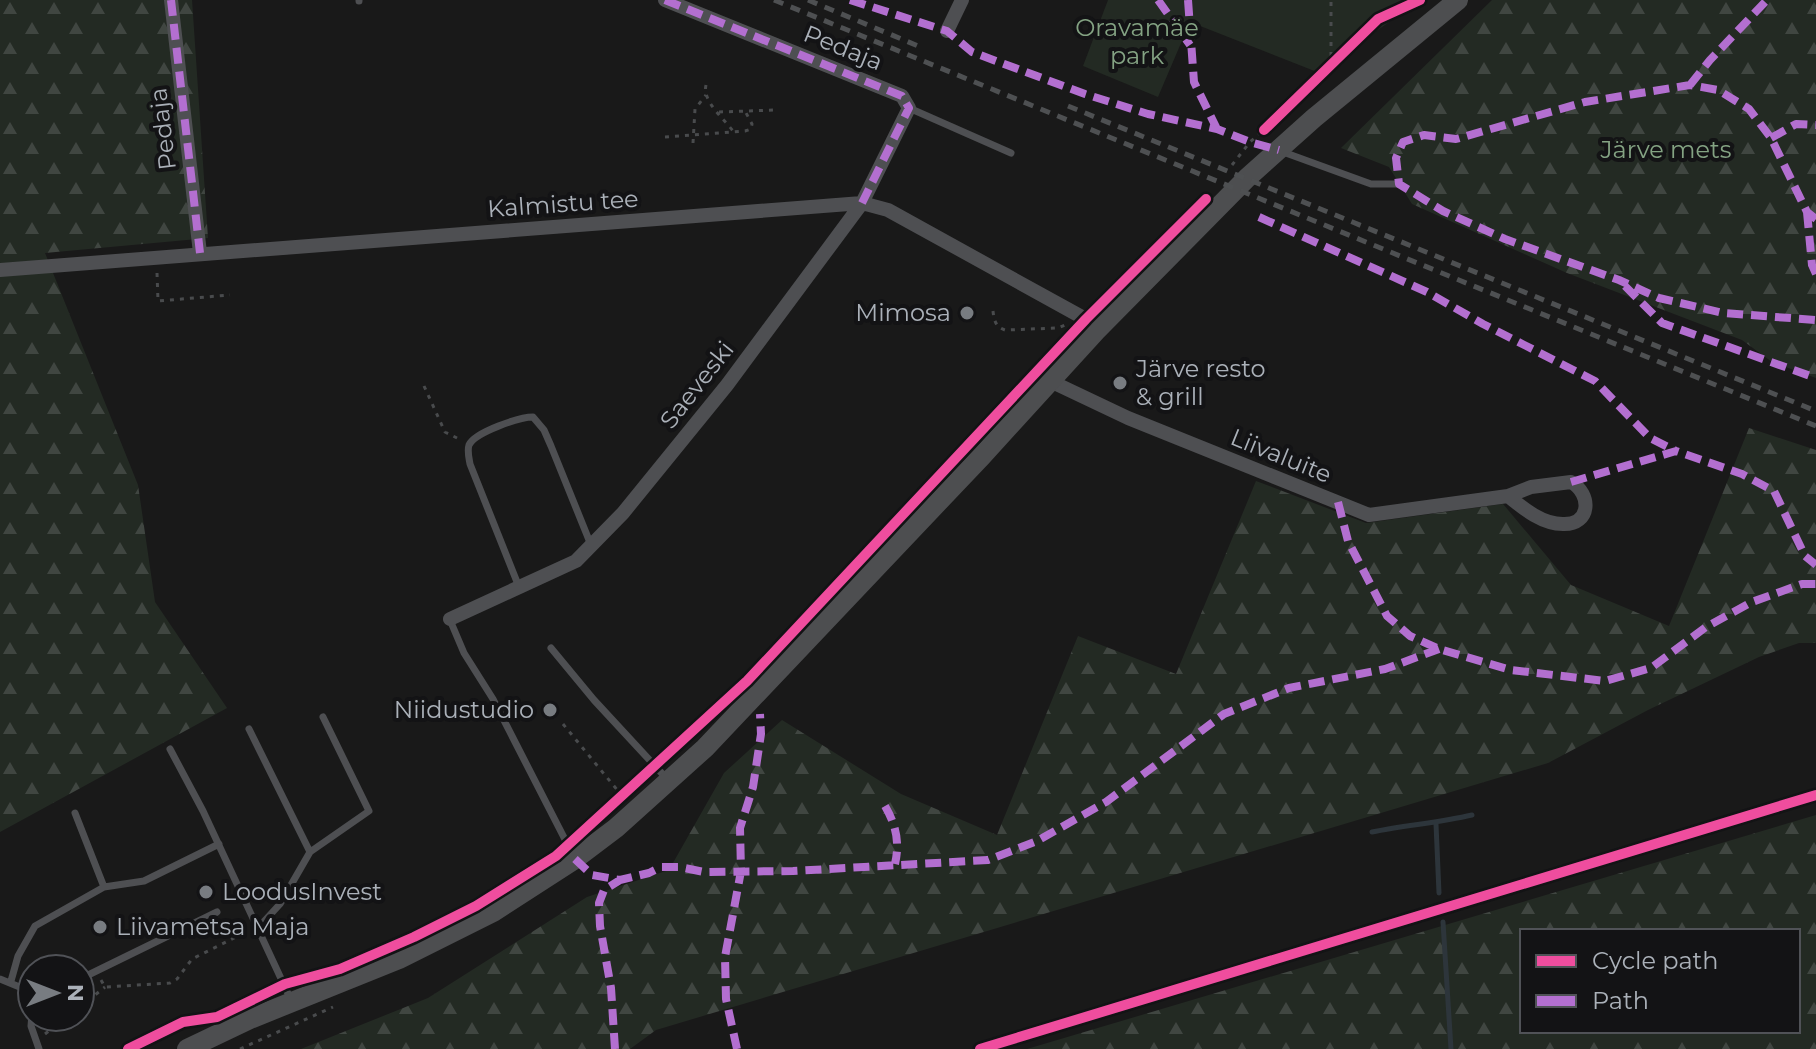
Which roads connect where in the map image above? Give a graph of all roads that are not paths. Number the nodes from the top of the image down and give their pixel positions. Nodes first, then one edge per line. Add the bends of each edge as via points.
1 (171, 0) edge
2 (665, 0) edge
3 (962, 0) edge
4 (1458, 0) edge
5 (947, 31) dead end
6 (909, 108) junction
7 (1279, 150) junction
8 (1011, 153) dead end
9 (1399, 184) dead end
10 (862, 203) junction
11 (200, 253) junction
12 (0, 270) edge
13 (1087, 320) junction
14 (1050, 381) junction
15 (1508, 496) junction
16 (591, 545) junction
17 (519, 587) junction
18 (450, 619) joint
19 (551, 648) dead end
20 (323, 717) dead end
21 (249, 729) dead end
22 (170, 749) dead end
23 (670, 782) junction
24 (75, 813) dead end
25 (219, 844) junction
26 (310, 852) junction
27 (575, 859) junction
28 (104, 887) junction
29 (217, 912) dead end
30 (258, 928) junction
31 (96, 969) edge
32 (0, 979) edge
33 (11, 981) junction
34 (16, 984) edge
35 (292, 1002) junction
36 (187, 1049) edge

1 - 11 street, Pedaja
2 - 6 street, Pedaja via 902,96
3 - 5 street
4 - 7 main road
6 - 8 lane
6 - 10 street, Saeveski
7 - 9 lane via 1371,184
7 - 13 main road
10 - 11 street, Kalmistu tee
10 - 13 street, Kalmistu tee via 888,210
10 - 16 street, Saeveski via 727,385
11 - 12 street, Kalmistu tee
13 - 14 main road
14 - 15 street, Liivaluite via 1369,515
14 - 23 main road
15 - 15 street, Liivaluite via 1528,512 1565,524 1585,515 1587,504 1585,494 1571,482
16 - 17 street, Saeveski via 576,561
16 - 17 lane via 544,430 533,417 475,437 469,445 470,464
17 - 18 street, Saeveski
18 - 27 lane
19 - 23 lane
20 - 26 lane via 369,811
21 - 26 lane
22 - 25 lane
23 - 27 main road
24 - 28 lane
25 - 28 lane via 144,881
25 - 30 lane
26 - 30 lane via 280,904
27 - 35 main road via 493,912 399,959
28 - 33 lane via 35,926
29 - 31 lane
30 - 35 lane
32 - 33 lane
33 - 34 lane
35 - 36 main road

